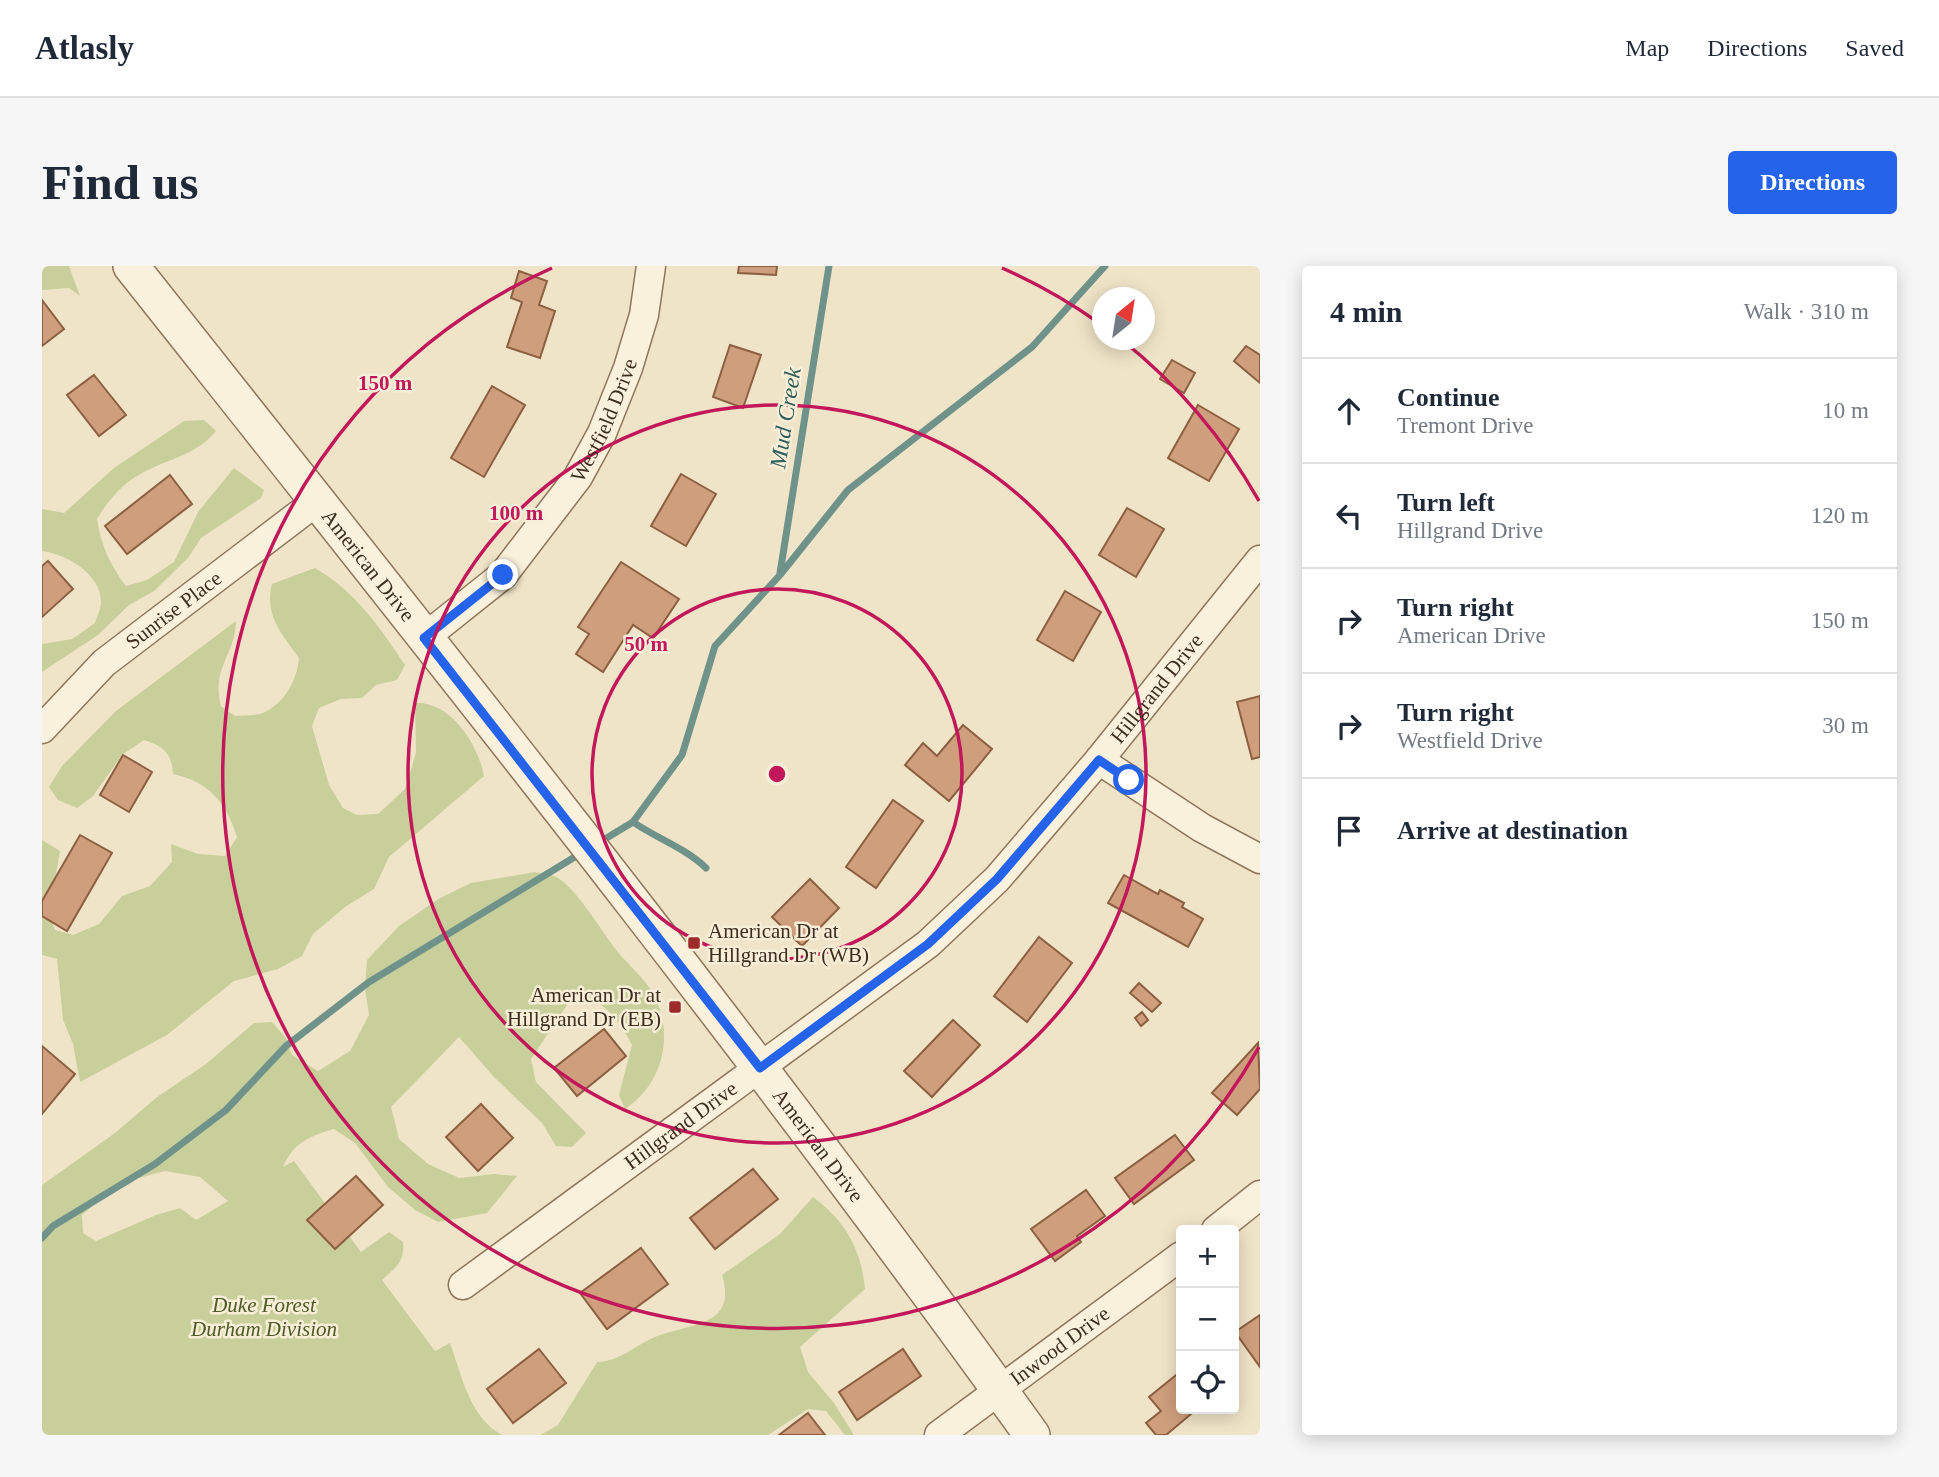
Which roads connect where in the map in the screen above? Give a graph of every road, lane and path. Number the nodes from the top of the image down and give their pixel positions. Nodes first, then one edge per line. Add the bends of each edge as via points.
1 (131, 266) edge
2 (651, 266) edge
3 (317, 502) junction
4 (1260, 560) edge
5 (424, 638) junction
6 (42, 729) edge
7 (1099, 760) junction
8 (1260, 859) edge
9 (760, 1068) junction
10 (1260, 1195) edge
11 (1222, 1225) edge
12 (1176, 1260) edge
13 (463, 1285) dead end
14 (999, 1389) junction
15 (939, 1435) edge
16 (1032, 1435) edge

1 - 3 street, American Drive
2 - 5 street, Westfield Drive via 644,315 628,368 578,477 503,575
3 - 5 street, American Drive
3 - 6 street, Sunrise Place via 104,663
4 - 7 street, Hillgrand Drive
5 - 9 street, American Drive
7 - 8 street via 1202,828
7 - 9 street, Hillgrand Drive via 997,879 928,944
9 - 13 street, Hillgrand Drive
9 - 14 street, American Drive
10 - 11 street
12 - 14 street, Inwood Drive
14 - 15 street, Inwood Drive
14 - 16 street, American Drive

